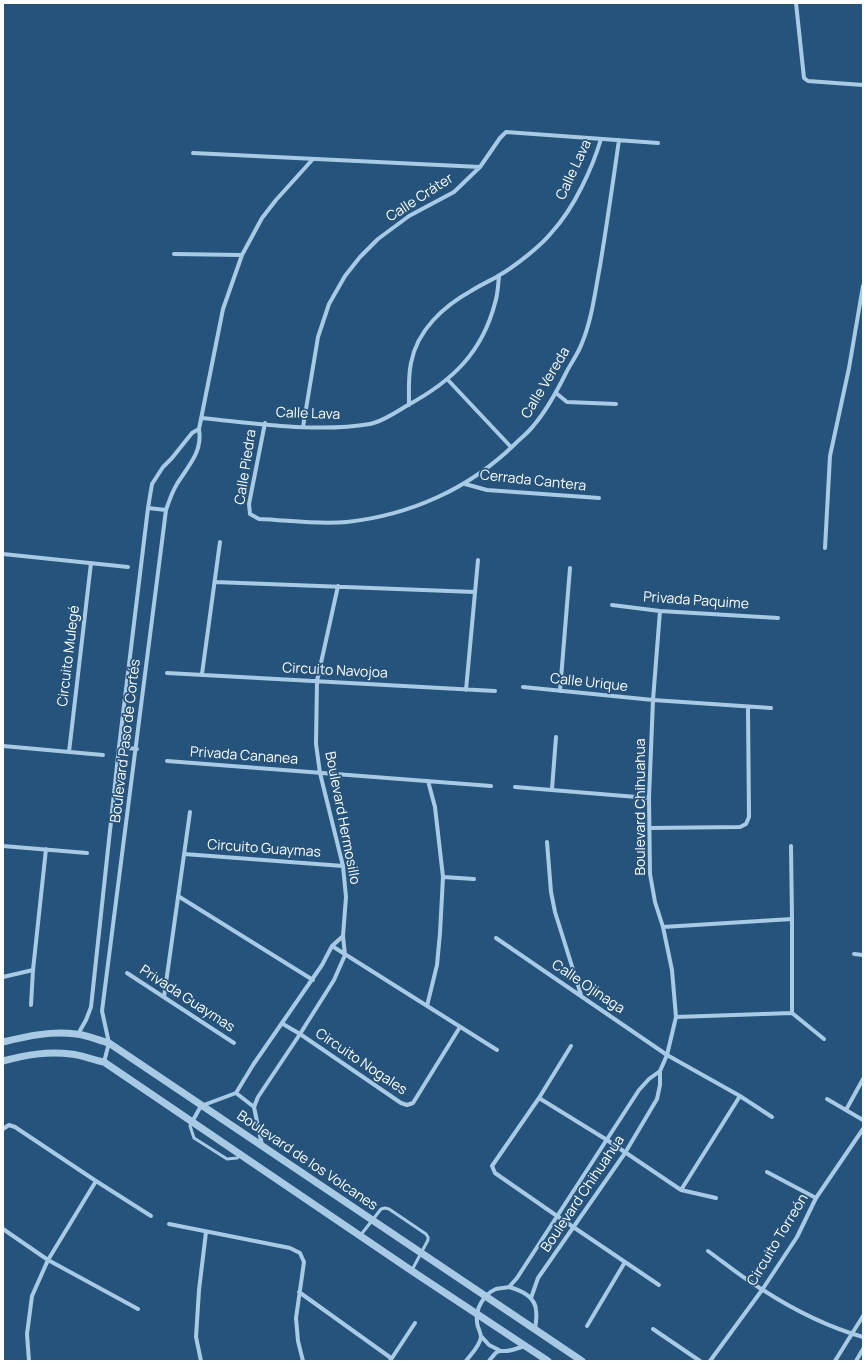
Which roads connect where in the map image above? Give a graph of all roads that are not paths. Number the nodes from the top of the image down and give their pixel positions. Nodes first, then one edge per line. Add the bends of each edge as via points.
1 (796, 3) edge
2 (863, 85) edge
3 (601, 138) junction
4 (619, 140) junction
5 (658, 143) dead end
6 (193, 153) dead end
7 (313, 159) junction
8 (480, 167) junction
9 (174, 254) dead end
10 (242, 255) junction
11 (499, 276) junction
12 (863, 286) edge
13 (448, 380) junction
14 (556, 393) junction
15 (616, 404) dead end
16 (409, 405) junction
17 (201, 418) junction
18 (265, 423) junction
19 (303, 427) junction
20 (199, 429) junction
21 (511, 447) junction
22 (464, 484) junction
23 (599, 498) dead end
24 (148, 508) junction
25 (166, 510) junction
26 (250, 514) joint
27 (220, 542) dead end
28 (825, 548) dead end
29 (3, 554) edge
30 (478, 560) dead end
31 (91, 563) junction
32 (128, 567) dead end
33 (570, 568) dead end
34 (215, 582) junction
35 (338, 586) junction
36 (475, 592) junction
37 (612, 604) dead end
38 (660, 610) junction
39 (778, 618) dead end
40 (167, 672) dead end
41 (202, 674) junction
42 (317, 681) junction
43 (523, 687) dead end
44 (466, 690) junction
45 (495, 691) dead end
46 (560, 691) junction
47 (653, 700) junction
48 (748, 708) junction
49 (771, 708) dead end
50 (556, 737) dead end
51 (3, 746) edge
52 (119, 747) junction
53 (137, 749) junction
54 (69, 752) junction
55 (103, 755) dead end
56 (167, 761) dead end
57 (320, 773) junction
58 (428, 781) junction
59 (491, 786) dead end
60 (515, 787) dead end
61 (552, 789) junction
62 (649, 798) junction
63 (190, 812) dead end
64 (650, 828) junction
65 (547, 842) dead end
66 (3, 846) edge
67 (791, 846) dead end
68 (46, 849) junction
69 (87, 853) dead end
70 (184, 854) junction
71 (343, 866) junction
72 (443, 877) junction
73 (474, 879) dead end
74 (178, 896) junction
75 (792, 919) junction
76 (663, 927) junction
77 (343, 936) junction
78 (496, 938) dead end
79 (332, 946) junction
80 (854, 954) dead end
81 (346, 955) junction
82 (863, 955) edge
83 (32, 970) junction
84 (127, 973) dead end
85 (3, 977) edge
86 (313, 980) junction
87 (581, 996) junction
88 (164, 997) junction
89 (31, 1005) dead end
90 (428, 1006) junction
91 (792, 1014) junction
92 (676, 1017) junction
93 (283, 1024) junction
94 (460, 1027) junction
95 (78, 1034) junction
96 (300, 1034) junction
97 (824, 1039) dead end
98 (3, 1042) edge
99 (109, 1043) junction
100 (234, 1043) dead end
101 (570, 1046) dead end
102 (497, 1050) dead end
103 (667, 1055) junction
104 (3, 1061) edge
105 (104, 1062) junction
106 (660, 1071) junction
107 (863, 1079) edge
108 (236, 1093) junction
109 (740, 1096) junction
110 (539, 1098) junction
111 (827, 1099) dead end
112 (201, 1106) junction
113 (254, 1107) junction
114 (846, 1110) junction
115 (772, 1117) dead end
116 (863, 1120) edge
117 (192, 1122) junction
118 (3, 1129) edge
119 (863, 1129) edge
120 (607, 1140) junction
121 (263, 1147) junction
122 (625, 1153) junction
123 (241, 1155) junction
124 (767, 1172) dead end
125 (96, 1181) junction
126 (681, 1190) junction
127 (716, 1198) dead end
128 (816, 1198) junction
129 (151, 1216) dead end
130 (557, 1216) junction
131 (372, 1220) junction
132 (169, 1224) dead end
133 (574, 1228) junction
134 (3, 1229) edge
135 (206, 1232) junction
136 (360, 1236) junction
137 (708, 1251) dead end
138 (421, 1253) junction
139 (48, 1260) junction
140 (625, 1262) junction
141 (412, 1271) junction
142 (659, 1285) dead end
143 (509, 1287) junction
144 (762, 1290) junction
145 (299, 1292) junction
146 (486, 1296) junction
147 (531, 1298) junction
148 (138, 1309) dead end
149 (477, 1314) junction
150 (863, 1316) edge
151 (415, 1323) dead end
152 (587, 1326) dead end
153 (653, 1329) dead end
154 (535, 1330) junction
155 (852, 1334) junction
156 (481, 1336) junction
157 (863, 1337) edge
158 (525, 1346) junction
159 (863, 1349) edge
160 (499, 1350) junction
161 (29, 1360) edge
162 (390, 1360) edge
163 (35, 1361) edge
164 (201, 1361) edge
165 (303, 1361) edge
166 (466, 1361) edge
167 (489, 1361) edge
168 (548, 1361) edge
169 (582, 1361) edge
170 (700, 1361) edge
171 (710, 1361) edge
172 (835, 1361) edge
173 (856, 1361) edge

1 - 2 street via 804,78 808,81
3 - 4 street, Calle Cráter
3 - 8 street, Calle Cráter via 506,132
3 - 11 street, Calle Lava via 575,200 552,232
4 - 5 street, Calle Cráter
4 - 14 street, Calle Vereda via 592,309 582,344
6 - 7 street
7 - 8 street
7 - 10 street, Boulevard Paso de Cortés via 262,218
8 - 19 street, Calle Cráter via 454,192 409,216 378,239 345,276 329,304 318,337
9 - 10 street
10 - 17 street, Boulevard Paso de Cortés via 223,309
11 - 13 street, Calle Lava via 496,302 488,326 477,347
11 - 16 street, Calle Lava via 447,307 418,340 411,361
12 - 28 street via 830,456
13 - 16 street, Calle Lava
13 - 21 street
14 - 15 street via 567,402
14 - 21 street, Calle Vereda via 534,425
16 - 19 street, Calle Lava via 372,424
17 - 18 street, Calle Lava
17 - 20 street, Boulevard Paso de Cortés
18 - 19 street, Calle Lava
18 - 26 street, Calle Piedra via 249,504
20 - 24 street, Boulevard Paso de Cortés via 192,433 152,484
20 - 25 street, Boulevard Paso de Cortés via 198,450 176,485
21 - 22 street, Calle Vereda
22 - 23 street, Cerrada Cantera via 487,490
22 - 26 street, Calle Vereda via 410,508 384,516 346,522 258,518
24 - 25 street
24 - 52 street, Boulevard Paso de Cortés
25 - 53 street, Boulevard Paso de Cortés
27 - 34 street
29 - 31 street
30 - 36 street
31 - 32 street
31 - 54 street, Circuito Mulegé
33 - 46 street
34 - 35 street
34 - 41 street
35 - 36 street
35 - 42 street, Boulevard Hermosillo
36 - 44 street
37 - 38 street, Privada Paquime
38 - 39 street, Privada Paquime
38 - 47 street, Boulevard Chihuahua
40 - 41 street, Circuito Navojoa
41 - 42 street, Circuito Navojoa
42 - 44 street, Circuito Navojoa
42 - 57 street, Boulevard Hermosillo via 316,744
43 - 46 street, Calle Urique
44 - 45 street, Circuito Navojoa
46 - 47 street, Calle Urique
47 - 48 street, Calle Urique
47 - 62 street, Boulevard Chihuahua
48 - 49 street, Calle Urique
48 - 64 street via 749,818 746,824 740,827
50 - 61 street
51 - 54 street
52 - 53 street
52 - 95 street, Boulevard Paso de Cortés via 91,1006
53 - 99 street, Boulevard Paso de Cortés via 102,1011
54 - 55 street
56 - 57 street, Privada Cananea
57 - 58 street, Privada Cananea
57 - 71 street, Boulevard Hermosillo
58 - 59 street, Privada Cananea
58 - 72 street via 435,807
60 - 61 street
61 - 62 street
62 - 64 street, Boulevard Chihuahua
63 - 70 street
64 - 76 street, Boulevard Chihuahua via 650,874
65 - 87 street via 555,912
66 - 68 street
67 - 75 street
68 - 69 street
68 - 83 street
70 - 71 street, Circuito Guaymas
70 - 74 street
71 - 77 street, Boulevard Hermosillo via 346,897
72 - 73 street
72 - 90 street via 437,965
74 - 86 street
74 - 88 street
75 - 76 street
75 - 91 street
76 - 92 street, Boulevard Chihuahua via 672,970
77 - 79 street
77 - 81 street, Boulevard Hermosillo
78 - 87 street, Calle Ojinaga
79 - 81 street
79 - 86 street
80 - 82 street
81 - 90 street
81 - 96 street via 334,980
83 - 85 street
83 - 89 street
84 - 88 street, Privada Guaymas
86 - 93 street
87 - 103 street, Calle Ojinaga
88 - 100 street, Privada Guaymas
90 - 94 street
91 - 92 street
91 - 97 street
92 - 103 street, Boulevard Chihuahua
93 - 96 street, Circuito Nogales
93 - 108 street
94 - 96 street, Circuito Nogales via 413,1103 407,1105
94 - 102 street
95 - 98 street, Boulevard de los Volcanes via 41,1033
95 - 99 street, Boulevard de los Volcanes
96 - 113 street
99 - 105 street, Boulevard Paso de Cortés
99 - 112 street, Boulevard de los Volcanes
101 - 110 street
103 - 106 street, Boulevard Chihuahua
103 - 109 street, Calle Ojinaga
104 - 105 street via 50,1052 72,1054
105 - 117 street
106 - 120 street, Boulevard Chihuahua via 639,1090
106 - 122 street, Boulevard Chihuahua via 657,1099
107 - 114 street
108 - 112 street
108 - 113 street
109 - 115 street, Calle Ojinaga
109 - 126 street
110 - 120 street
110 - 130 street via 492,1166 495,1172
111 - 114 street
112 - 117 street
112 - 121 street, Boulevard de los Volcanes
113 - 121 street
114 - 116 street
117 - 123 street
117 - 123 lane via 190,1126 194,1138 227,1159
118 - 125 street via 15,1126
119 - 128 street, Circuito Torreón
120 - 122 street
120 - 130 street, Boulevard Chihuahua
121 - 131 street, Boulevard de los Volcanes
122 - 126 street
122 - 133 street, Boulevard Chihuahua
123 - 136 street
124 - 128 street
125 - 129 street
125 - 139 street
126 - 127 street
128 - 144 street, Circuito Torreón via 797,1237
130 - 133 street
130 - 143 street, Boulevard Chihuahua
131 - 136 lane
131 - 138 street, Boulevard de los Volcanes
131 - 138 lane via 381,1209 389,1209 426,1234 428,1240
132 - 135 street
133 - 140 street
133 - 147 street, Boulevard Chihuahua via 538,1278
134 - 139 street
135 - 145 street via 290,1248 300,1253 304,1262
135 - 164 street via 196,1337
136 - 141 street
137 - 144 street
138 - 141 lane
138 - 146 street, Boulevard de los Volcanes
139 - 148 street
139 - 161 street via 32,1296 27,1334
140 - 142 street
140 - 152 street
141 - 149 street
143 - 146 street via 496,1289
143 - 147 street
144 - 155 street
144 - 171 street, Circuito Torreón
145 - 162 street
145 - 165 street via 296,1318
146 - 149 street
146 - 154 street, Boulevard de los Volcanes
147 - 154 street via 536,1310
149 - 156 street
149 - 158 street
150 - 155 street
151 - 162 street
153 - 170 street
154 - 169 street, Boulevard de los Volcanes
155 - 157 street
155 - 172 street
156 - 160 street via 489,1345
156 - 166 street
158 - 160 street via 511,1351
158 - 168 street
159 - 173 street
160 - 167 street
161 - 163 street

